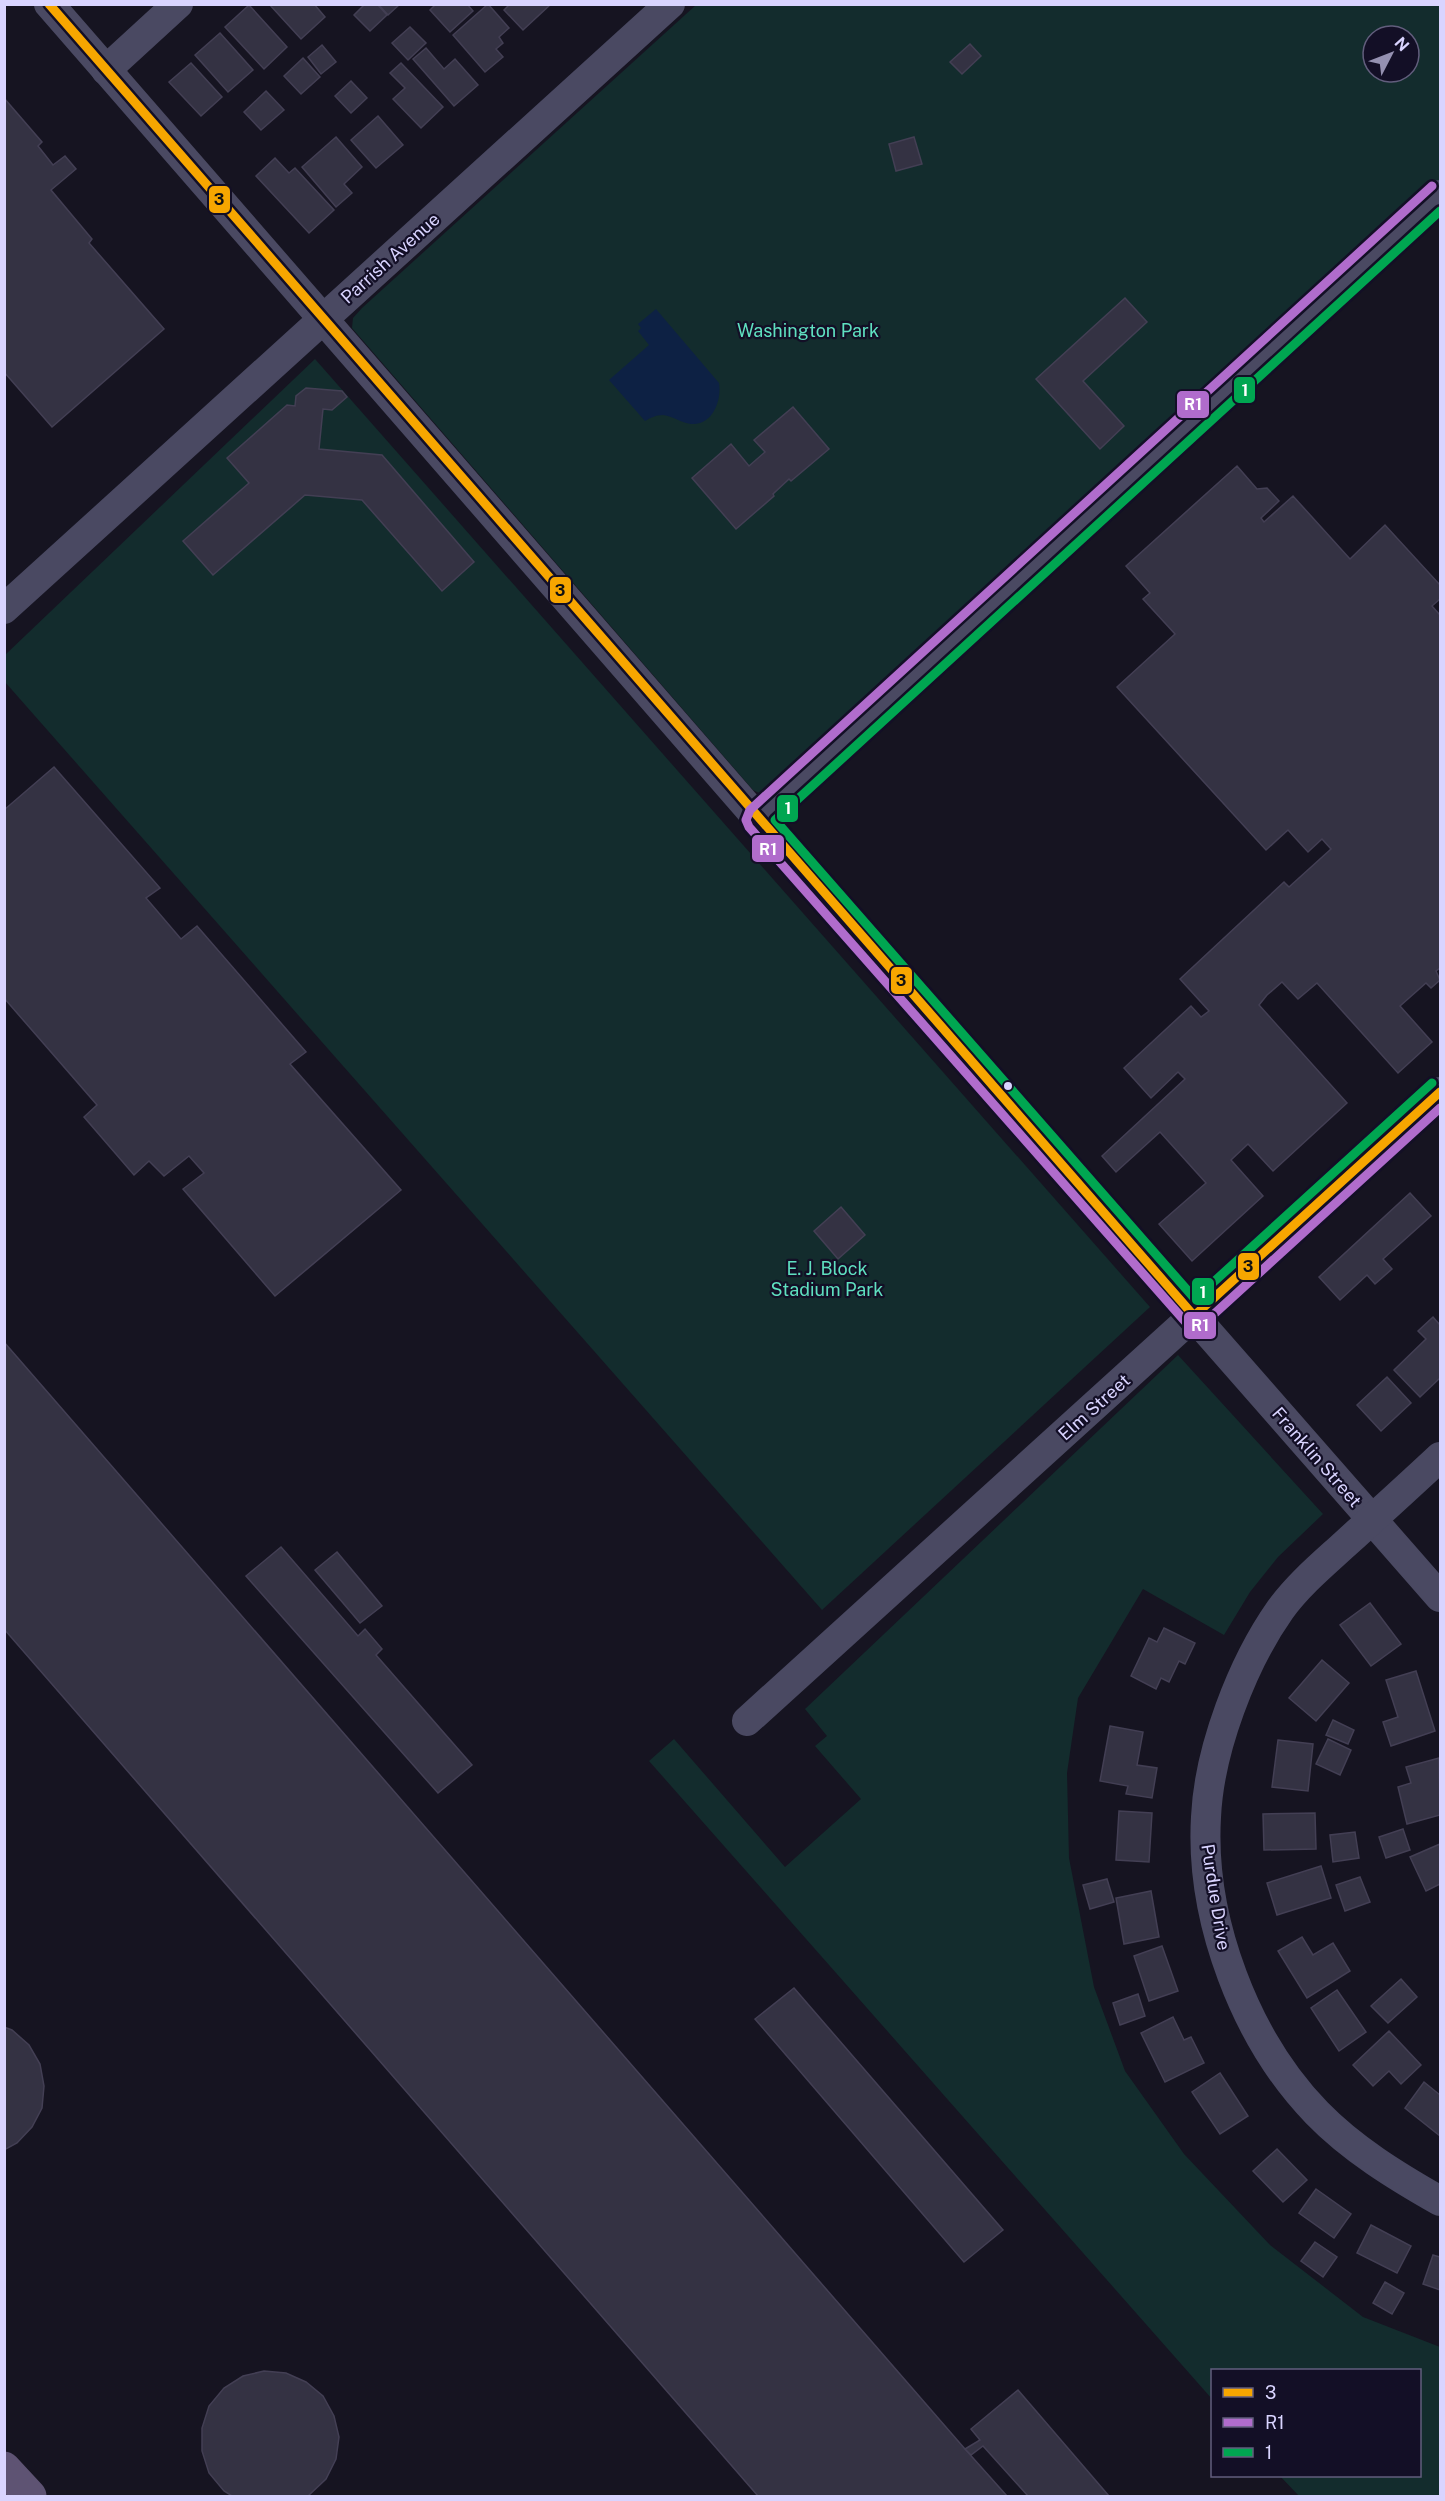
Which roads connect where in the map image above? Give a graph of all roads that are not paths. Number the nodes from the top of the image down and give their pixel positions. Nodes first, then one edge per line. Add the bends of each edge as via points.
1 (48, 4) edge
2 (178, 4) edge
3 (670, 4) edge
4 (106, 70) junction
5 (1440, 195) edge
6 (322, 319) junction
7 (4, 609) edge
8 (758, 819) junction
9 (1440, 1092) edge
10 (1194, 1316) junction
11 (1440, 1457) edge
12 (1372, 1520) junction
13 (1440, 1597) edge
14 (747, 1721) dead end
15 (1440, 2201) edge
16 (4, 2468) edge
17 (30, 2496) edge

1 - 4 street, Franklin Street
2 - 4 street
3 - 6 street, Parrish Avenue
4 - 6 street, Franklin Street
5 - 8 street
6 - 7 street, Parrish Avenue
6 - 8 street, Franklin Street
8 - 10 street, Franklin Street
9 - 10 street, Elm Street
10 - 12 street, Franklin Street
10 - 14 street, Elm Street
11 - 12 street, Purdue Drive
12 - 13 street, Franklin Street
12 - 15 street, Purdue Drive via 1304,1582 1281,1609 1253,1655 1238,1687 1212,1776 1206,1817 1207,1864 1224,1953 1258,2036 1316,2112 1356,2148
16 - 17 main road

